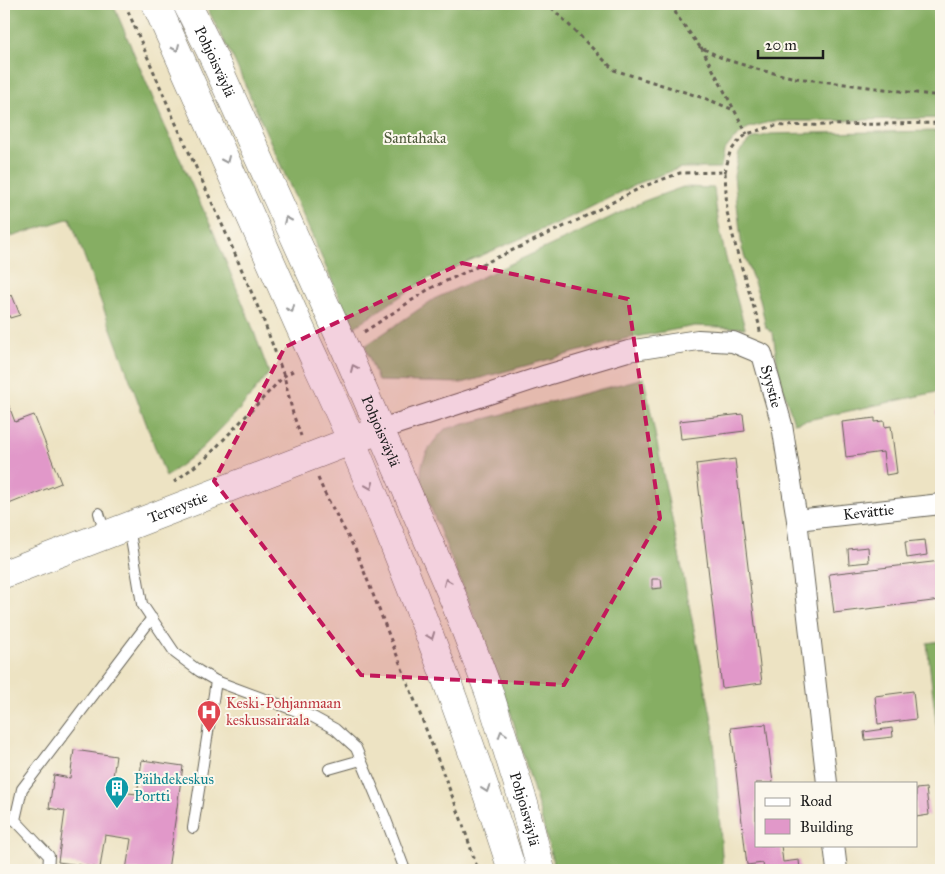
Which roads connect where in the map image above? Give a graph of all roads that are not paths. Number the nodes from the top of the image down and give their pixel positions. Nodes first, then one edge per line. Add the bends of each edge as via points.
1 (156, 4) edge
2 (187, 4) edge
3 (381, 429) junction
4 (351, 440) junction
5 (941, 504) edge
6 (797, 520) junction
7 (111, 525) junction
8 (4, 574) edge
9 (152, 618) junction
10 (216, 681) junction
11 (361, 760) junction
12 (328, 769) dead end
13 (827, 782) edge
14 (4, 818) edge
15 (15, 820) junction
16 (192, 828) dead end
17 (834, 846) edge
18 (48, 870) edge
19 (404, 870) edge
20 (512, 870) edge
21 (541, 870) edge
22 (837, 870) edge

1 -> 4 main road, Pohjoisväylä
3 -> 2 main road, Pohjoisväylä
3 - 4 main road, Terveystie
3 - 6 street, Syystie via 628,351 698,340 733,342 762,354 782,426
21 -> 3 main road, Pohjoisväylä via 486,683
4 - 7 main road, Terveystie
4 -> 20 main road, Pohjoisväylä via 452,692
5 - 6 street, Kevättie
6 - 13 street, Syystie
7 - 8 main road, Terveystie
7 - 9 lane via 142,604
9 - 10 lane via 176,652
9 - 15 lane via 22,789
10 - 11 lane via 313,717 335,729 356,748
10 - 16 lane
11 - 12 lane
11 - 19 lane
14 - 15 lane
15 - 18 lane via 49,856
17 - 22 street

